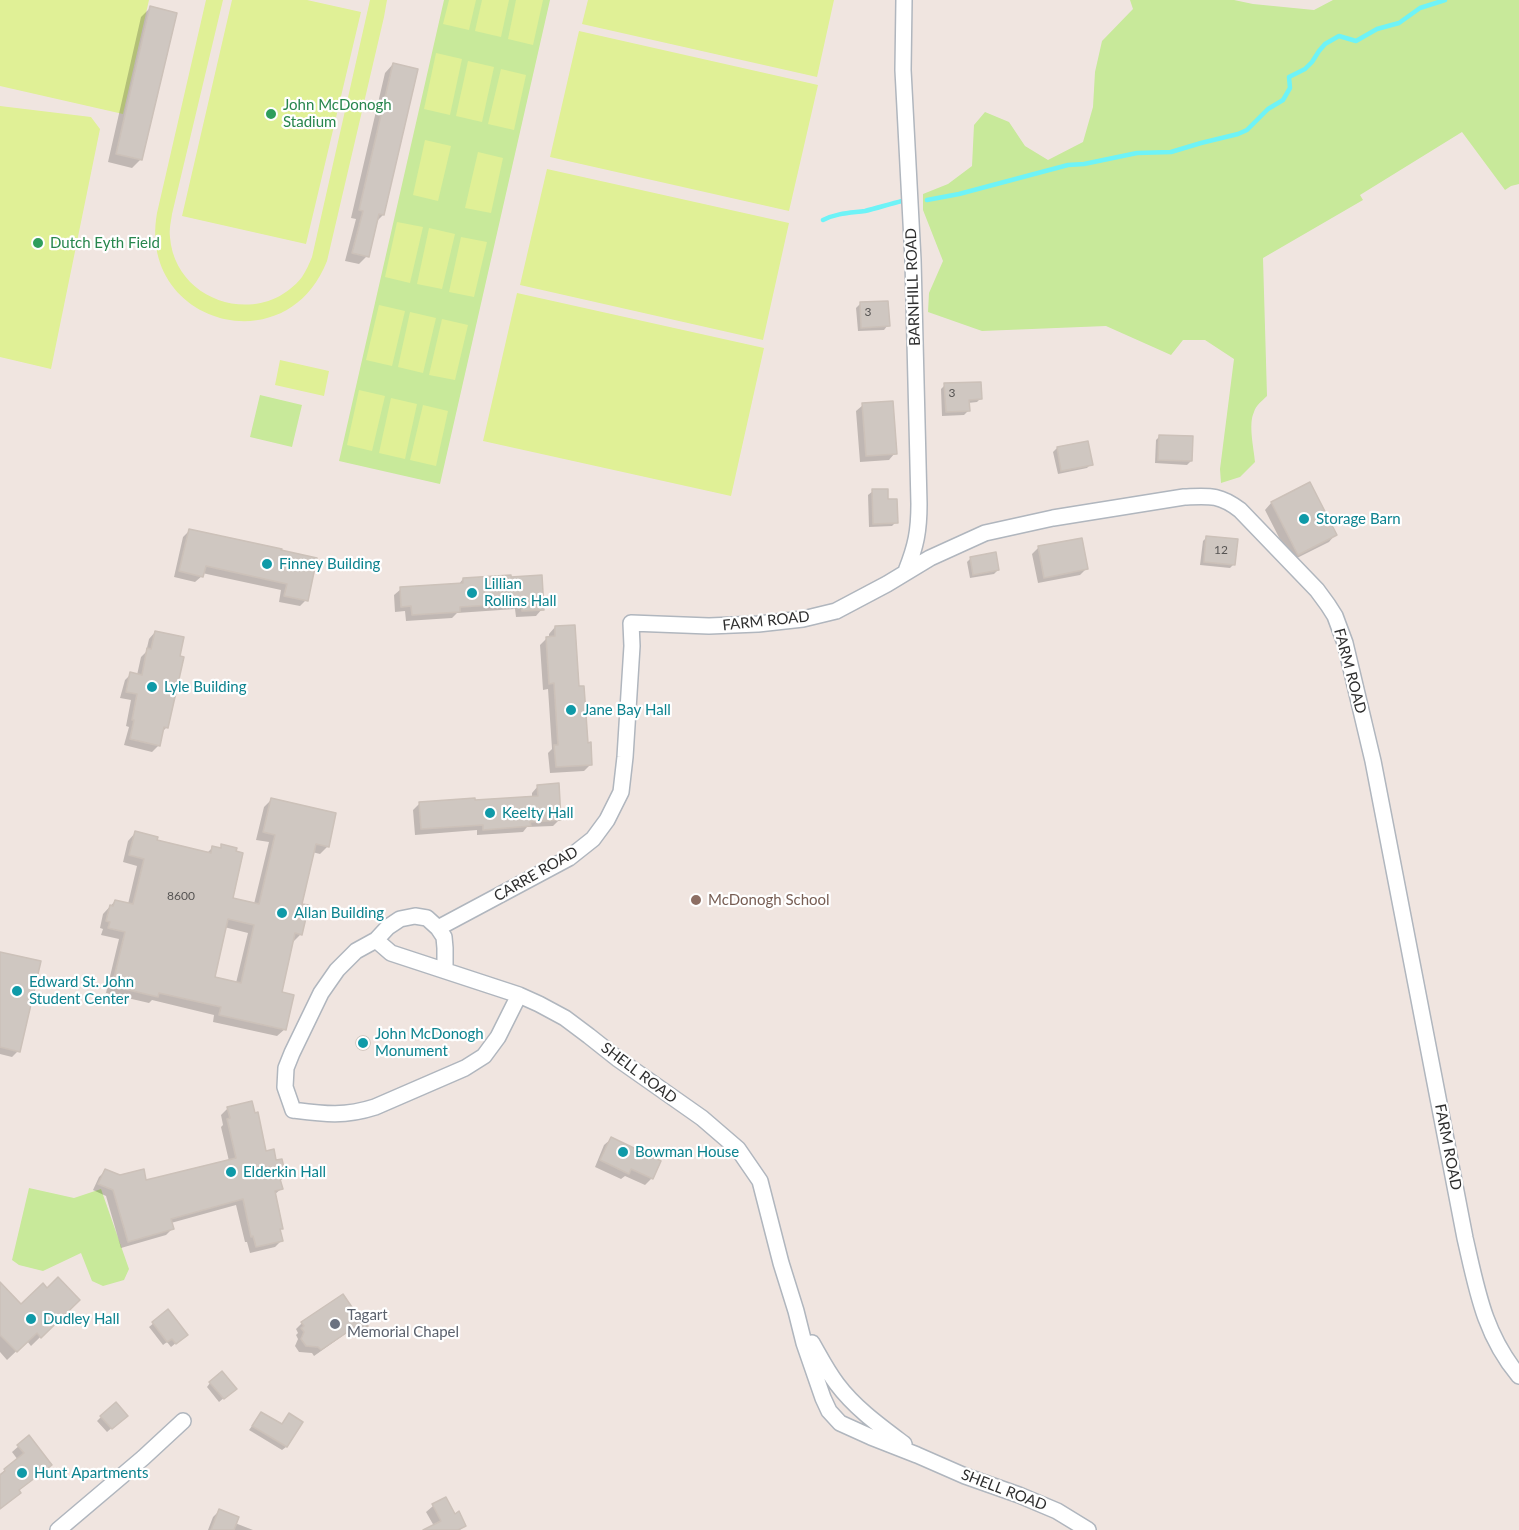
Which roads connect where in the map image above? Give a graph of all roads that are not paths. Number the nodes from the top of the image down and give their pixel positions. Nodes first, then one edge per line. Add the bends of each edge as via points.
1 (904, 0) edge
2 (906, 571) junction
3 (631, 623) joint
4 (438, 928) junction
5 (376, 940) junction
6 (445, 970) junction
7 (519, 995) junction
8 (796, 1311) junction
9 (1519, 1376) edge
10 (183, 1421) dead end
11 (917, 1455) junction
12 (58, 1530) edge
13 (1088, 1530) edge

1 - 2 street, BARNHILL ROAD via 903,70 919,504 918,534
2 - 3 street, FARM ROAD via 836,611 803,619 709,626
2 - 9 street, FARM ROAD via 986,532 1202,496 1227,500 1240,510 1328,605 1345,643 1373,761 1480,1302 1495,1340
3 - 4 street, CARRE ROAD via 626,757 621,792 607,820 593,839 569,858
4 - 5 street via 427,918 415,916 400,919
4 - 6 street via 444,937
5 - 6 street, SHELL ROAD via 391,953
5 - 7 street via 356,951 321,993 286,1068 285,1087 293,1110 335,1115 361,1112 465,1068 490,1050
6 - 7 street, SHELL ROAD
7 - 8 street, SHELL ROAD via 565,1018 738,1149 760,1181
8 - 11 street, SHELL ROAD via 842,1391
8 - 11 street, SHELL ROAD via 829,1411 840,1423
10 - 12 street
11 - 13 street, SHELL ROAD via 1057,1511

